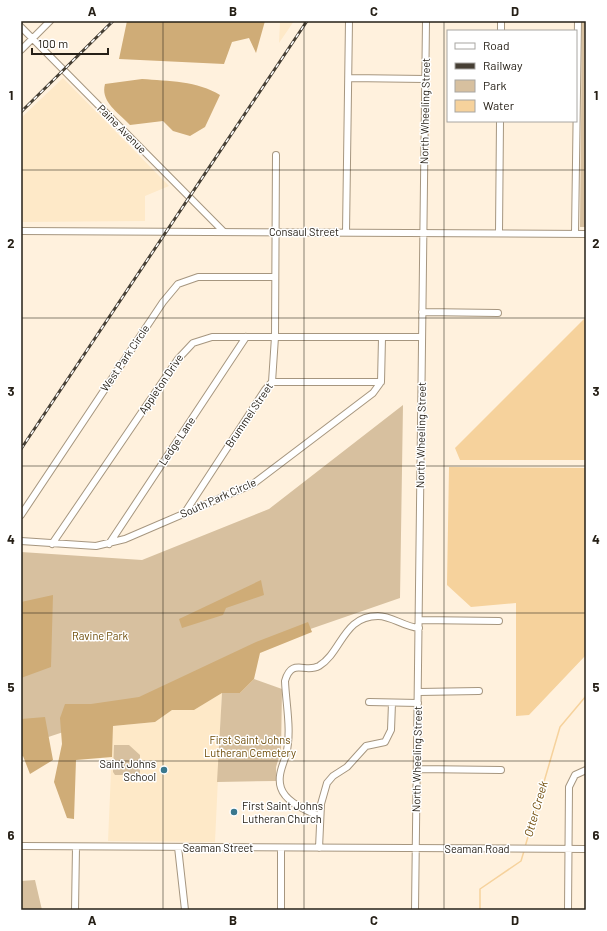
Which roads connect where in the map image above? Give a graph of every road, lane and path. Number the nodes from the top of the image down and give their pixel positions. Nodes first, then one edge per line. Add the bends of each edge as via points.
1 (50, 21) edge
2 (349, 21) edge
3 (426, 21) edge
4 (578, 21) edge
5 (21, 27) edge
6 (32, 38) junction
7 (21, 50) edge
8 (349, 78) junction
9 (425, 79) junction
10 (500, 122) edge
11 (276, 155) dead end
12 (21, 231) edge
13 (223, 231) junction
14 (275, 232) junction
15 (346, 232) junction
16 (423, 232) junction
17 (499, 232) junction
18 (576, 233) junction
19 (586, 234) edge
20 (275, 277) junction
21 (422, 312) junction
22 (498, 313) dead end
23 (246, 337) junction
24 (275, 337) junction
25 (422, 337) junction
26 (382, 338) junction
27 (272, 382) junction
28 (381, 382) junction
29 (184, 514) junction
30 (21, 515) edge
31 (21, 541) edge
32 (52, 544) junction
33 (109, 544) junction
34 (419, 620) junction
35 (499, 621) dead end
36 (419, 628) junction
37 (479, 691) dead end
38 (418, 692) junction
39 (369, 702) dead end
40 (418, 702) junction
41 (392, 703) junction
42 (417, 769) junction
43 (501, 770) dead end
44 (586, 770) edge
45 (320, 817) junction
46 (21, 846) edge
47 (76, 847) junction
48 (178, 847) junction
49 (281, 848) junction
50 (319, 848) junction
51 (416, 848) junction
52 (568, 849) junction
53 (586, 849) edge
54 (75, 910) edge
55 (185, 910) edge
56 (281, 910) edge
57 (415, 910) edge
58 (568, 910) edge

1 - 6 street
2 - 8 street
3 - 9 street, North Wheeling Street
4 - 18 street
5 - 6 street, Paine Avenue
6 - 7 street
6 - 13 street, Paine Avenue
8 - 9 street
8 - 15 street
9 - 16 street, North Wheeling Street
10 - 17 street
11 - 14 street, Brummel Street
12 - 13 street, Consaul Street
13 - 14 street, Consaul Street
14 - 15 street, Consaul Street
14 - 20 street, Brummel Street
15 - 16 street, Consaul Street
16 - 17 street, Consaul Street
16 - 21 street, North Wheeling Street
17 - 18 street, Consaul Street
18 - 19 street, Consaul Street
20 - 24 street, Brummel Street
20 - 30 street, West Park Circle via 198,276 178,284
21 - 22 street
21 - 25 street, North Wheeling Street
23 - 24 street, Appleton Drive
23 - 32 street, Appleton Drive via 212,337 188,346
23 - 33 street, Ledge Lane
24 - 26 street, Appleton Drive
24 - 27 street, Brummel Street
25 - 26 street, Appleton Drive
25 - 34 street, North Wheeling Street
26 - 28 street
27 - 28 street
27 - 29 street, Brummel Street
28 - 29 street, South Park Circle via 364,402 253,484
29 - 33 street, South Park Circle
31 - 32 street
32 - 33 street, South Park Circle
34 - 35 street
34 - 36 street, North Wheeling Street
36 - 38 street, North Wheeling Street
36 - 45 street via 379,616 369,617 348,629 332,653 320,665 310,669 298,666 287,674 285,681 288,738 286,756 281,768 280,787 296,805
37 - 38 street
38 - 40 street, North Wheeling Street
39 - 41 street
40 - 41 street
40 - 42 street, North Wheeling Street
41 - 45 street via 389,736 385,742 366,746 347,767 327,783
42 - 43 street
42 - 51 street, North Wheeling Street
44 - 52 street via 575,775 570,783
45 - 50 street
46 - 47 street, Seaman Street
47 - 48 street, Seaman Street
47 - 54 street
48 - 49 street, Seaman Street
48 - 55 street
49 - 50 street, Seaman Street
49 - 56 street
50 - 51 street, Seaman Street
51 - 52 street, Seaman Road
51 - 57 street, North Wheeling Street
52 - 53 street, Seaman Road
52 - 58 street

